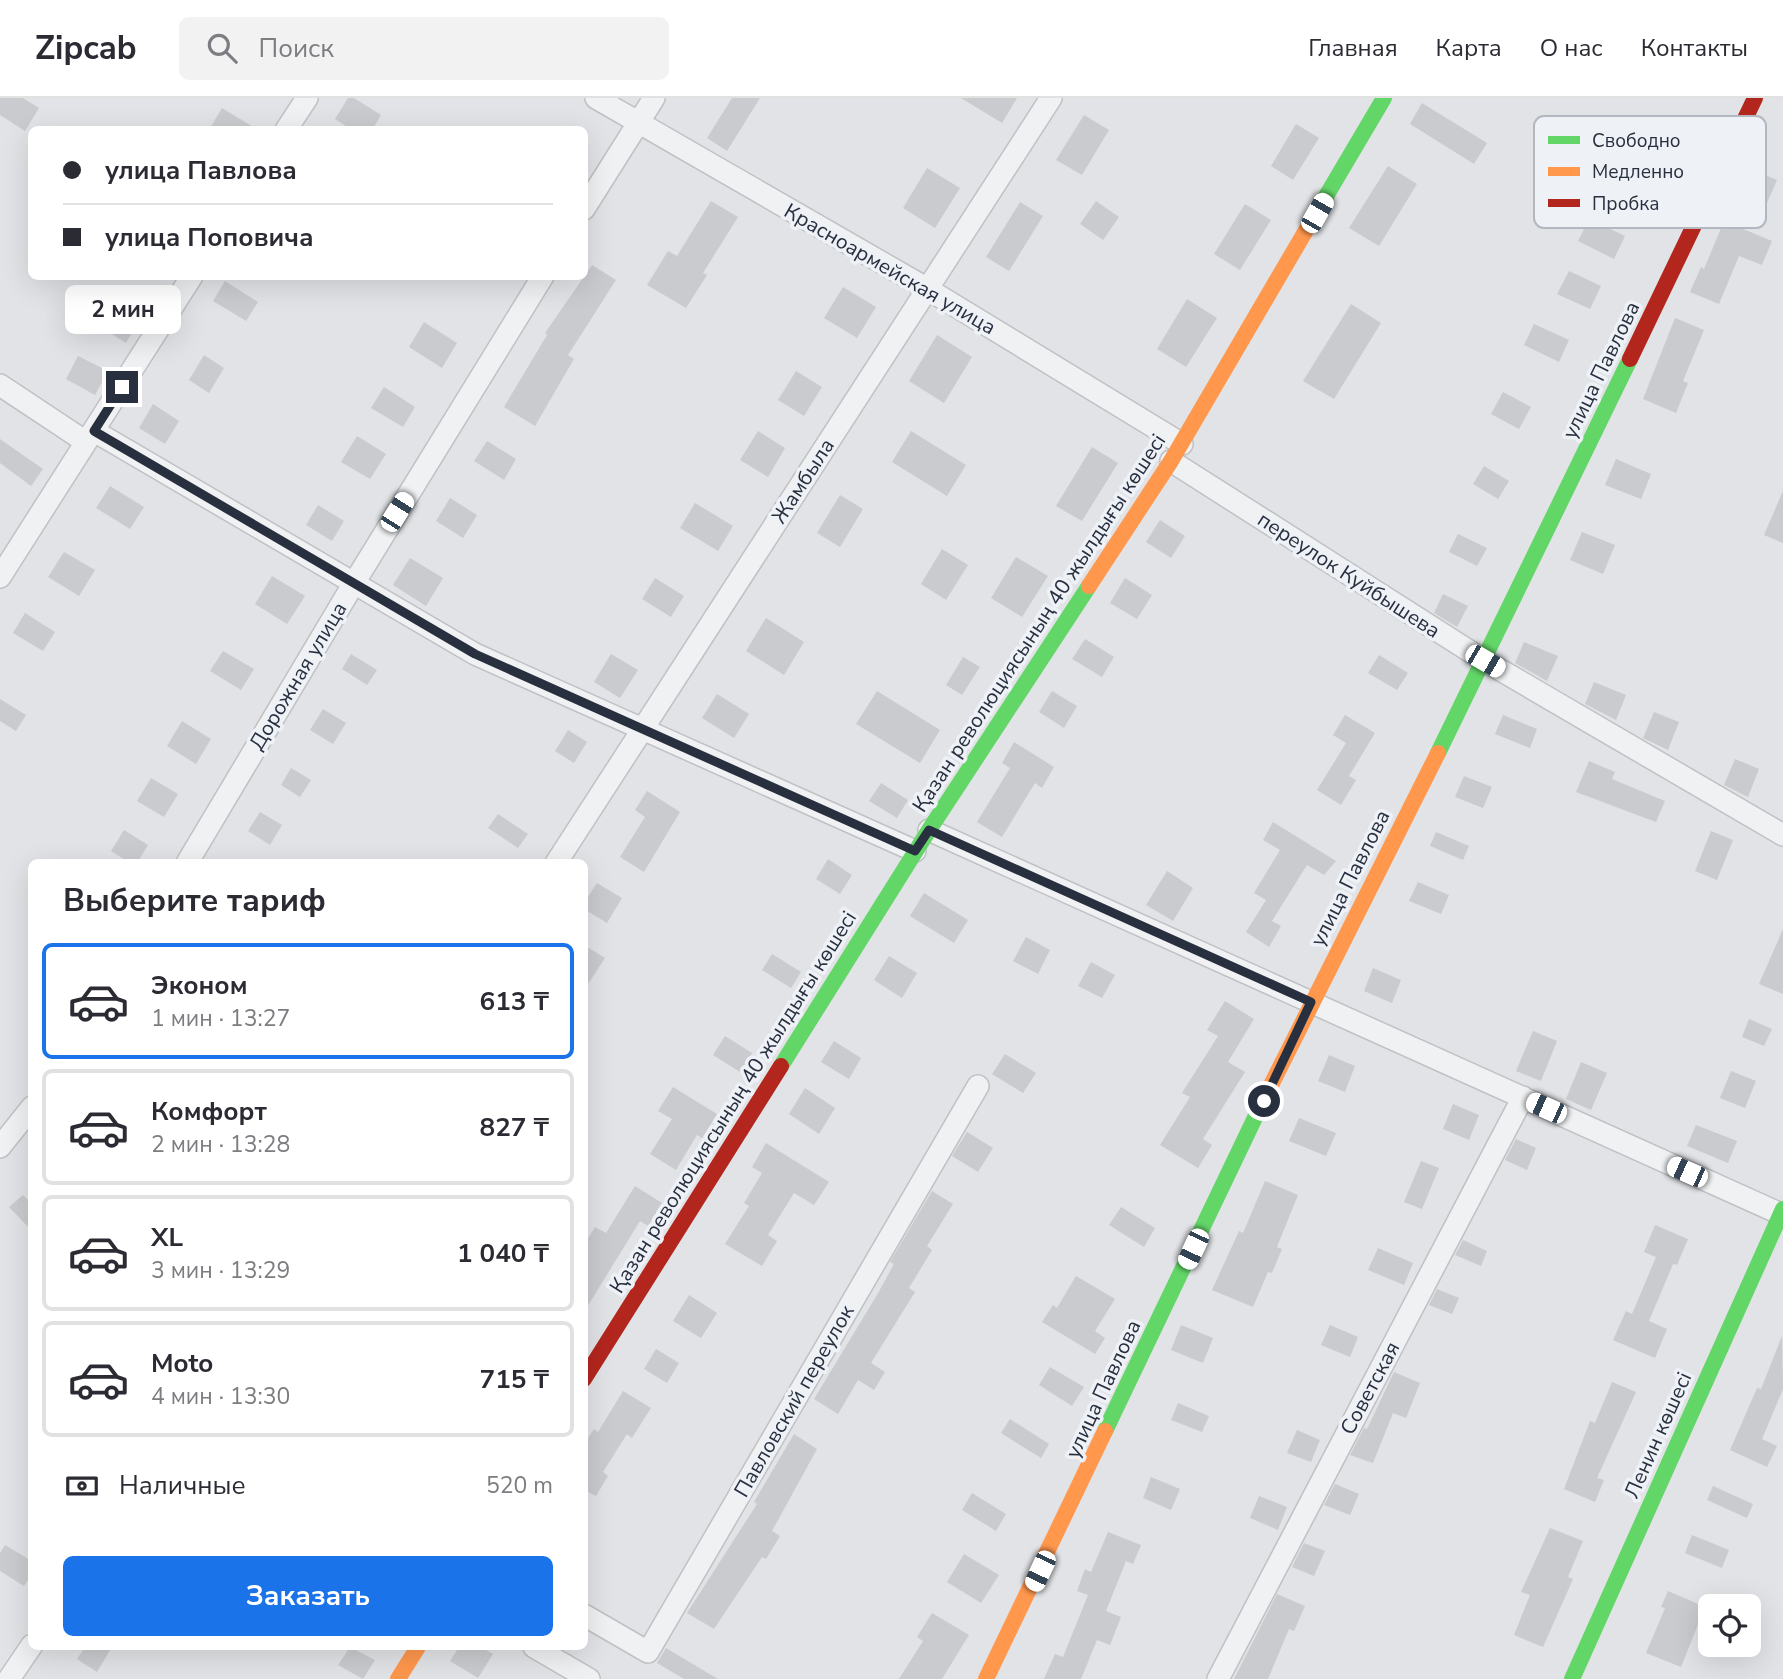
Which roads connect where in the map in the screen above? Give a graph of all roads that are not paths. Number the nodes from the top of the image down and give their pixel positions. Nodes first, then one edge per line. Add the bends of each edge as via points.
1 (307, 98) edge
2 (596, 98) edge
3 (654, 98) edge
4 (1051, 98) edge
5 (1384, 98) edge
6 (1755, 98) edge
7 (1746, 116) edge
8 (638, 122) junction
9 (289, 126) edge
10 (588, 203) edge
11 (1693, 228) edge
12 (189, 280) edge
13 (541, 280) edge
14 (926, 288) junction
15 (0, 385) edge
16 (90, 437) junction
17 (1177, 453) junction
18 (0, 577) edge
19 (354, 583) junction
20 (1485, 661) junction
21 (644, 730) junction
22 (929, 830) junction
23 (1783, 835) edge
24 (915, 851) junction
25 (189, 859) edge
26 (558, 859) edge
27 (1311, 1002) junction
28 (978, 1086) dead end
29 (1523, 1097) junction
30 (28, 1112) edge
31 (0, 1147) edge
32 (1782, 1211) edge
33 (588, 1373) edge
34 (588, 1617) edge
35 (29, 1650) edge
36 (416, 1650) edge
37 (539, 1650) edge
38 (9, 1679) edge
39 (398, 1679) edge
40 (589, 1679) edge
41 (986, 1679) edge
42 (1218, 1679) edge
43 (1572, 1679) edge

1 - 9 street
2 - 8 street, Красноармейская улица
3 - 8 street
4 - 14 street, Жамбыла
5 - 17 street, Қазан революциясының 40 жылдығы көшесі
6 - 7 street, улица Павлова
8 - 10 street
8 - 14 street, Красноармейская улица
11 - 20 street, улица Павлова
12 - 16 street
13 - 19 street, Дорожная улица
14 - 17 street, Красноармейская улица
14 - 21 street, Жамбыла
15 - 16 street
16 - 18 street
16 - 19 street
17 - 20 street, переулок Куйбышева
17 - 22 street, Қазан революциясының 40 жылдығы көшесі
19 - 21 street via 475,654
19 - 25 street, Дорожная улица
20 - 23 street, переулок Куйбышева
20 - 27 street, улица Павлова
21 - 24 street
21 - 26 street, Жамбыла
22 - 24 street, Қазан революциясының 40 жылдығы көшесі
22 - 27 street
24 - 33 street, Қазан революциясының 40 жылдығы көшесі
27 - 29 street
27 - 41 street, улица Павлова
28 - 34 street, Павловский переулок via 648,1652
29 - 32 street
29 - 42 street, Советская
30 - 31 street
32 - 43 street, Ленин көшесі
35 - 38 street
36 - 39 street
37 - 40 street

